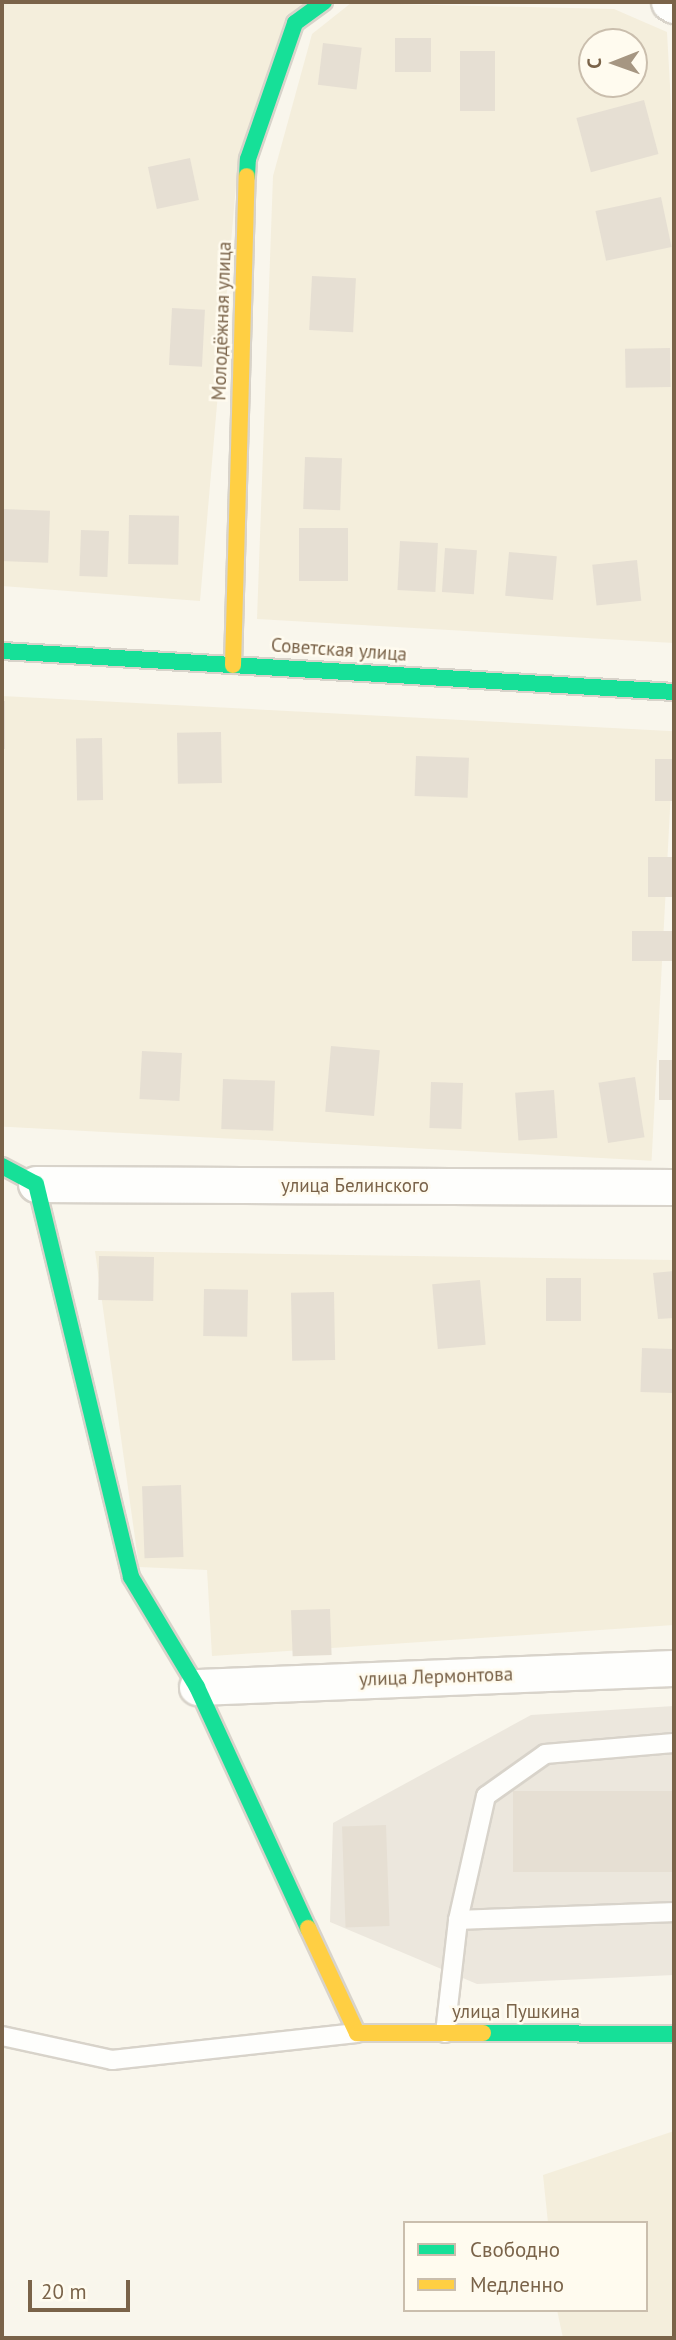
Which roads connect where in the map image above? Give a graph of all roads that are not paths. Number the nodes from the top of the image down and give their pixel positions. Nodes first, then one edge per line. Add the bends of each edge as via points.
1 (324, 2) edge
2 (669, 2) edge
3 (674, 5) edge
4 (2, 650) edge
5 (233, 664) junction
6 (674, 692) edge
7 (2, 1167) edge
8 (36, 1184) junction
9 (674, 1187) edge
10 (674, 1668) edge
11 (197, 1687) junction
12 (674, 1743) edge
13 (674, 1912) edge
14 (458, 1920) junction
15 (357, 2033) junction
16 (445, 2033) junction
17 (674, 2034) edge
18 (2, 2036) edge

1 - 5 street, Молодёжная улица via 295,23 248,159
2 - 3 street
4 - 5 street, Советская улица
5 - 6 street, Советская улица
7 - 8 street
8 - 9 street, улица Белинского
8 - 11 street via 131,1577
10 - 11 street, улица Лермонтова
11 - 15 street
12 - 14 lane via 545,1754 486,1796
13 - 14 lane
14 - 16 lane
15 - 16 street, улица Пушкина
15 - 18 lane via 112,2060
16 - 17 street, улица Пушкина

